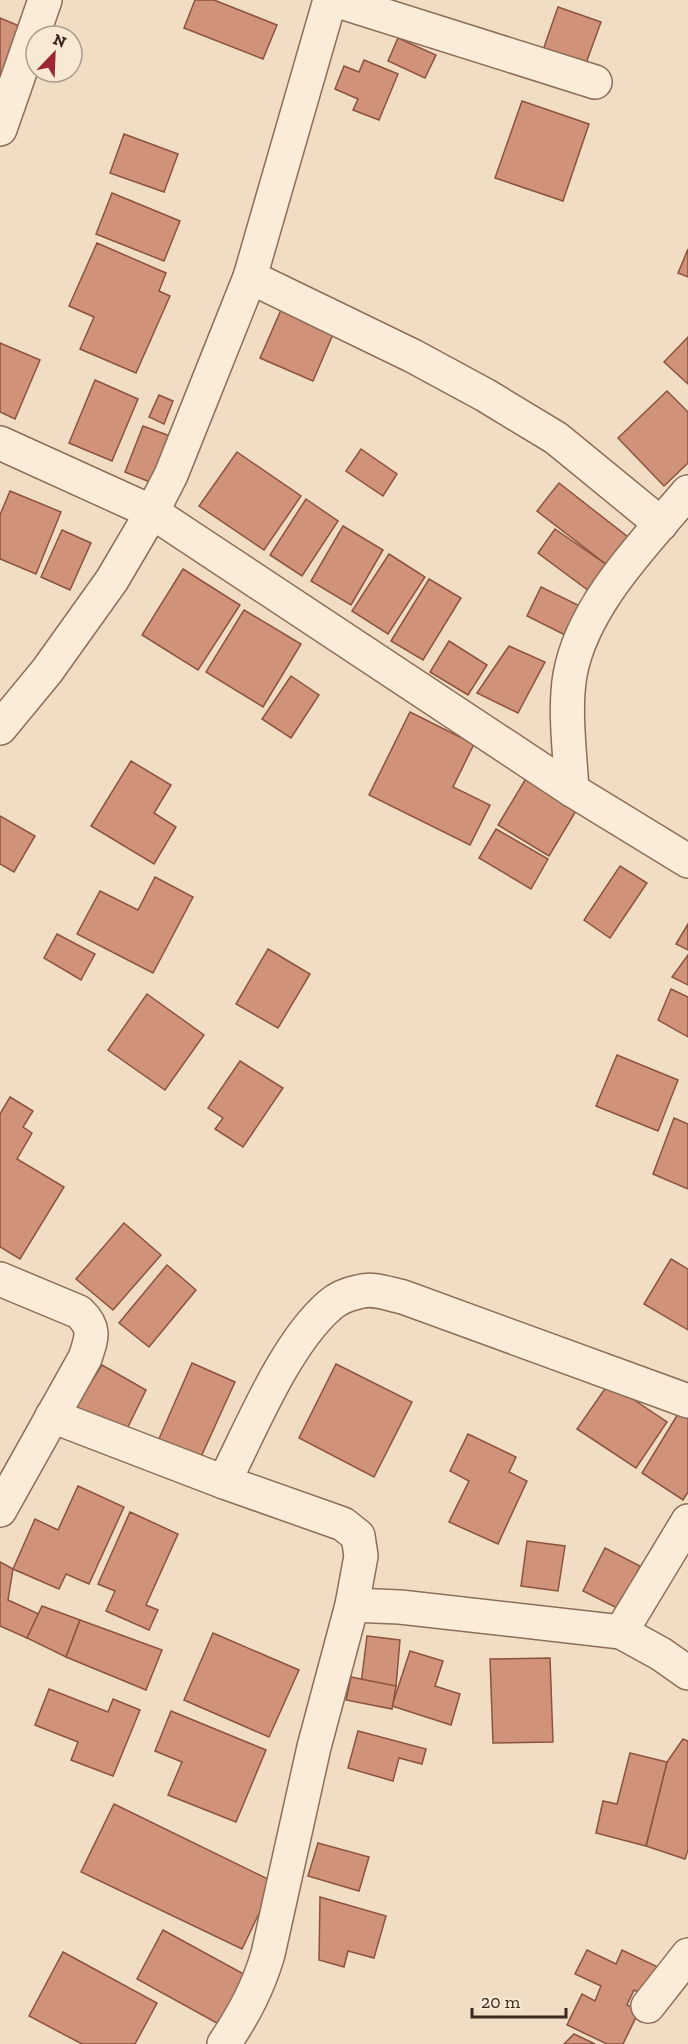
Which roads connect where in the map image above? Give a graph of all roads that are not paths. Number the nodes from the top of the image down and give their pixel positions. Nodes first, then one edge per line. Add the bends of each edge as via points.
1 (45, 0) edge
2 (330, 0) edge
3 (335, 0) edge
4 (595, 82) dead end
5 (0, 129) edge
6 (250, 277) junction
7 (0, 443) edge
8 (688, 492) edge
9 (152, 512) junction
10 (661, 524) junction
11 (0, 728) edge
12 (572, 790) junction
13 (688, 861) edge
14 (0, 1279) edge
15 (688, 1401) edge
16 (52, 1416) junction
17 (224, 1482) junction
18 (0, 1510) edge
19 (688, 1521) edge
20 (352, 1605) junction
21 (621, 1632) junction
22 (688, 1673) edge
23 (688, 1955) edge
24 (648, 2006) dead end
25 (224, 2044) edge

1 - 5 street
2 - 6 street
3 - 4 street
6 - 9 street via 171,475
6 - 10 street via 485,395 556,438
7 - 9 street
8 - 10 street
9 - 11 street via 112,580 47,671
9 - 12 street
10 - 12 street via 628,562 581,637 570,676
12 - 13 street
14 - 16 street via 79,1312 88,1321 92,1333 85,1358
15 - 17 street via 403,1297 371,1289 359,1291 330,1305 309,1328 286,1361
16 - 17 street
16 - 18 street
17 - 20 street via 344,1524 358,1536 361,1556
19 - 21 street
20 - 21 street
20 - 25 street via 314,1747 268,1954 259,1984
21 - 22 street
23 - 24 street

